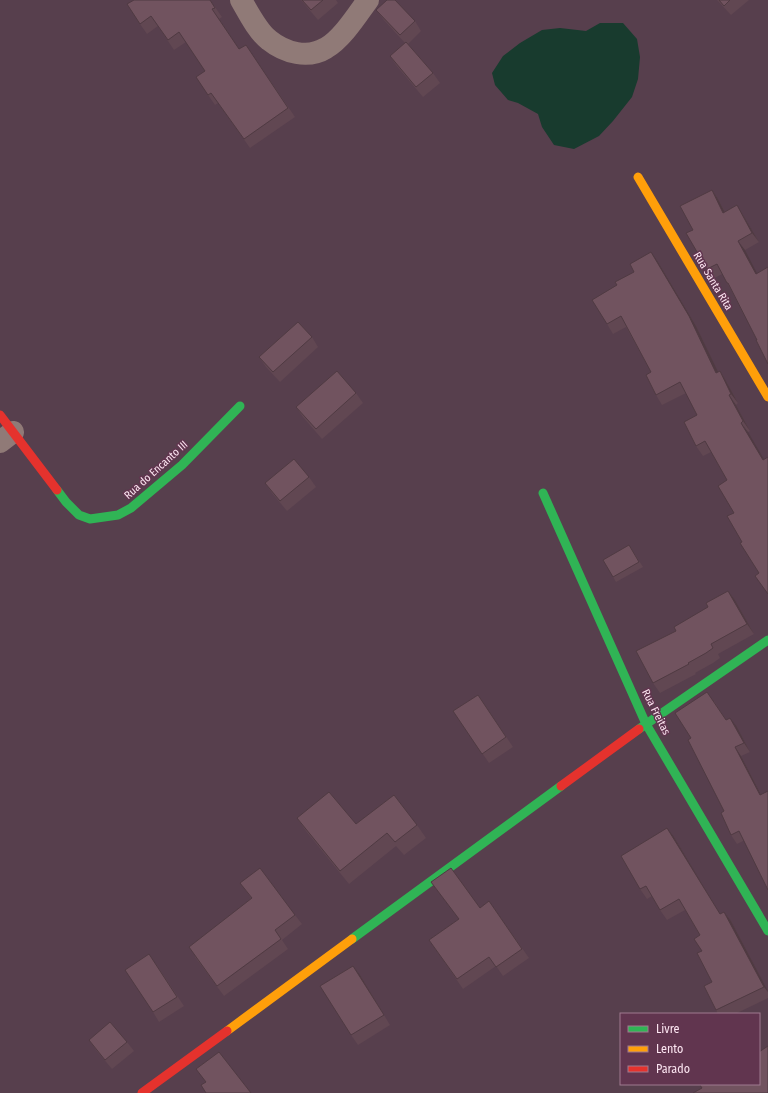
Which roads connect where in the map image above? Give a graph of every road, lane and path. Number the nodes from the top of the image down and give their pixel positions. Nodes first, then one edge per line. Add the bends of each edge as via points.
1 (241, 0) edge
2 (368, 0) edge
3 (638, 177) dead end
4 (768, 397) edge
5 (240, 406) dead end
6 (4, 430) edge
7 (544, 492) dead end
8 (768, 640) edge
9 (646, 724) junction
10 (768, 931) edge
11 (142, 1093) edge

1 - 2 street via 268,40 288,51 303,54 316,53 327,48 340,36
3 - 4 street, Rua Santa Rita
5 - 6 street, Rua do Encanto III via 182,465 131,508 118,515 90,519 79,515 66,502
7 - 9 street, Rua Freitas
8 - 9 street
9 - 10 street, Rua Freitas
9 - 11 street

